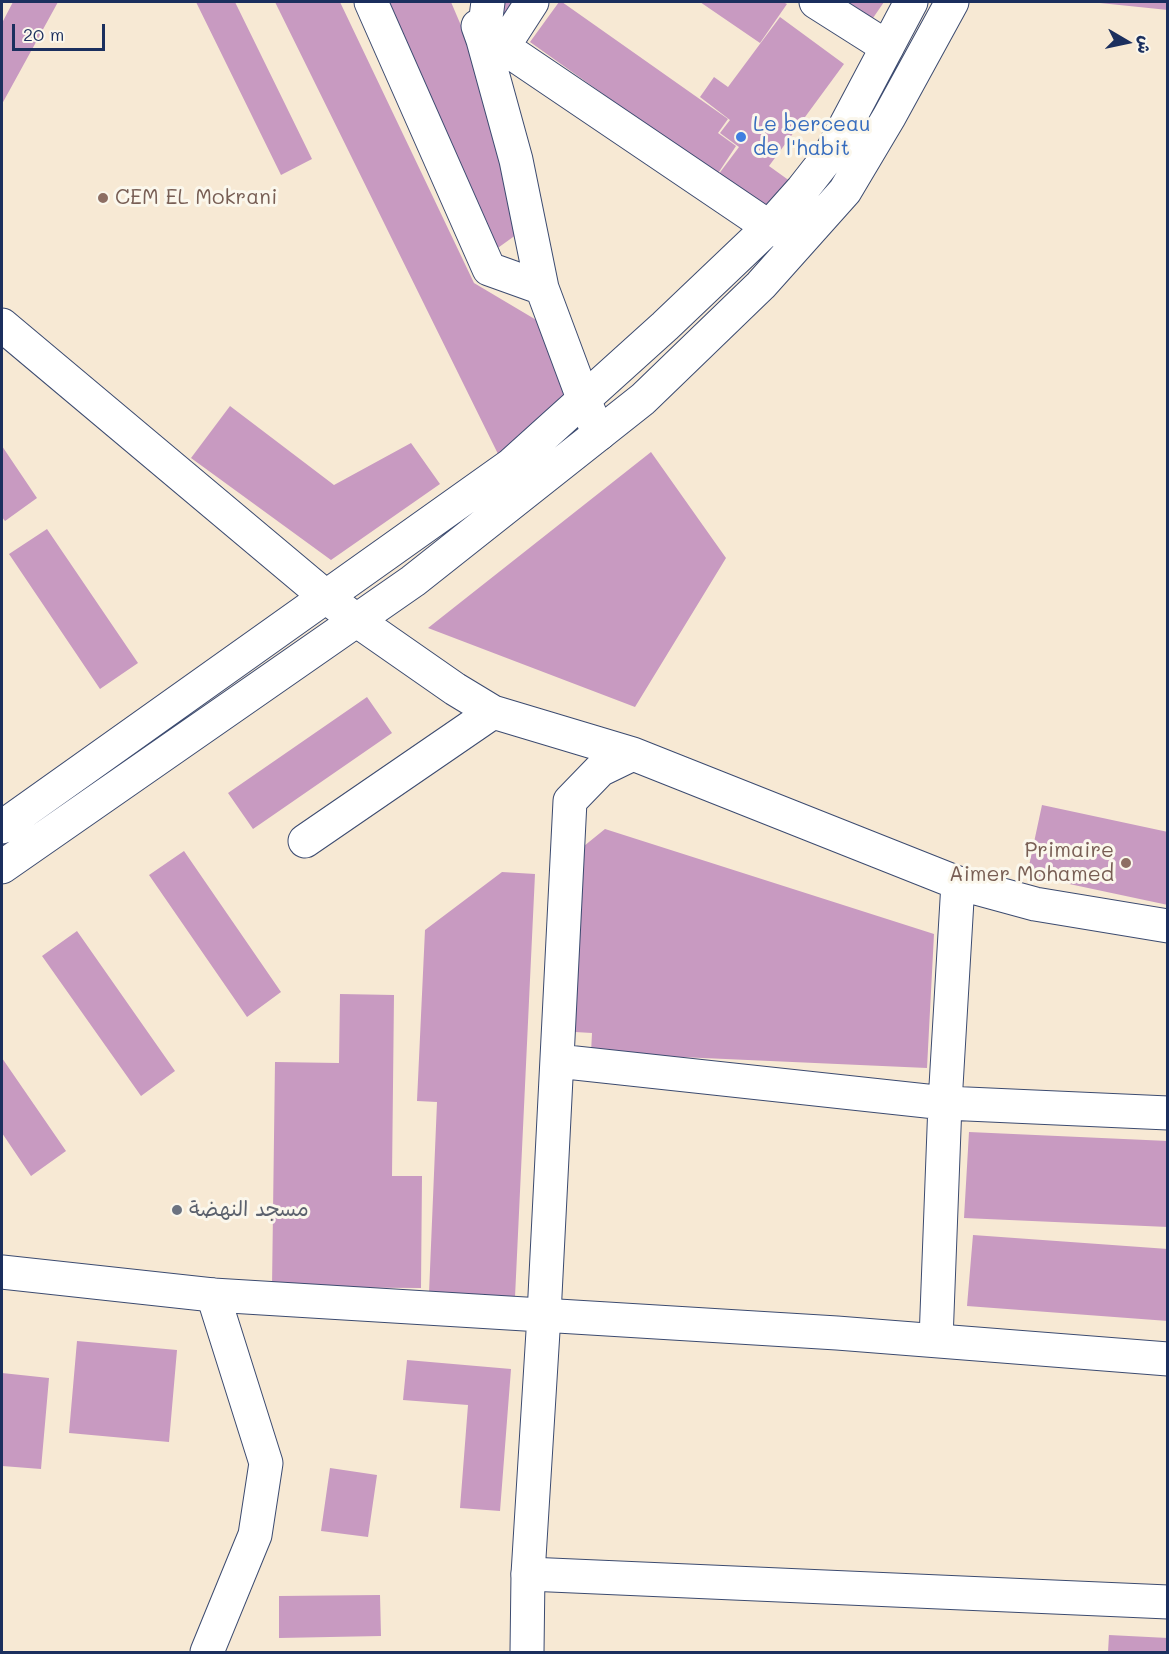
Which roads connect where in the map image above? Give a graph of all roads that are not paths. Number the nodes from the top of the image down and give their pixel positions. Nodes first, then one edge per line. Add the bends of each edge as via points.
1 (371, 2) edge
2 (468, 2) edge
3 (488, 2) edge
4 (532, 2) edge
5 (816, 2) edge
6 (910, 2) edge
7 (952, 2) edge
8 (493, 43) junction
9 (887, 46) junction
10 (769, 227) junction
11 (801, 240) junction
12 (542, 288) junction
13 (2, 325) edge
14 (583, 398) junction
15 (599, 434) junction
16 (325, 596) junction
17 (356, 620) junction
18 (494, 712) junction
19 (633, 754) junction
20 (2, 827) edge
21 (305, 841) dead end
22 (2, 867) edge
23 (958, 883) junction
24 (1167, 926) edge
25 (557, 1061) junction
26 (945, 1103) junction
27 (1167, 1113) edge
28 (2, 1272) edge
29 (213, 1295) junction
30 (544, 1315) junction
31 (936, 1340) junction
32 (1167, 1359) edge
33 (528, 1574) junction
34 (1167, 1602) edge
35 (207, 1653) edge
36 (527, 1653) edge

1 - 12 street via 489,269
2 - 8 street
3 - 8 street
4 - 8 street
5 - 9 street
6 - 9 street
7 - 11 street via 845,191
8 - 10 street
8 - 12 street
9 - 10 street via 831,153
10 - 11 street
10 - 14 street
11 - 15 street via 761,285 643,399
12 - 14 street
13 - 16 street
14 - 15 street
14 - 16 street via 510,465
15 - 17 street via 413,581
16 - 17 street
16 - 20 street
17 - 18 street via 454,689
17 - 22 street
18 - 19 street
18 - 21 street
19 - 23 street
19 - 25 street via 600,770 570,801
23 - 24 street via 1035,904
23 - 26 street
25 - 26 street
25 - 30 street
26 - 27 street
26 - 31 street
28 - 29 street
29 - 30 street
29 - 35 street via 266,1463 255,1535
30 - 31 street
30 - 33 street
31 - 32 street
33 - 34 street
33 - 36 street

